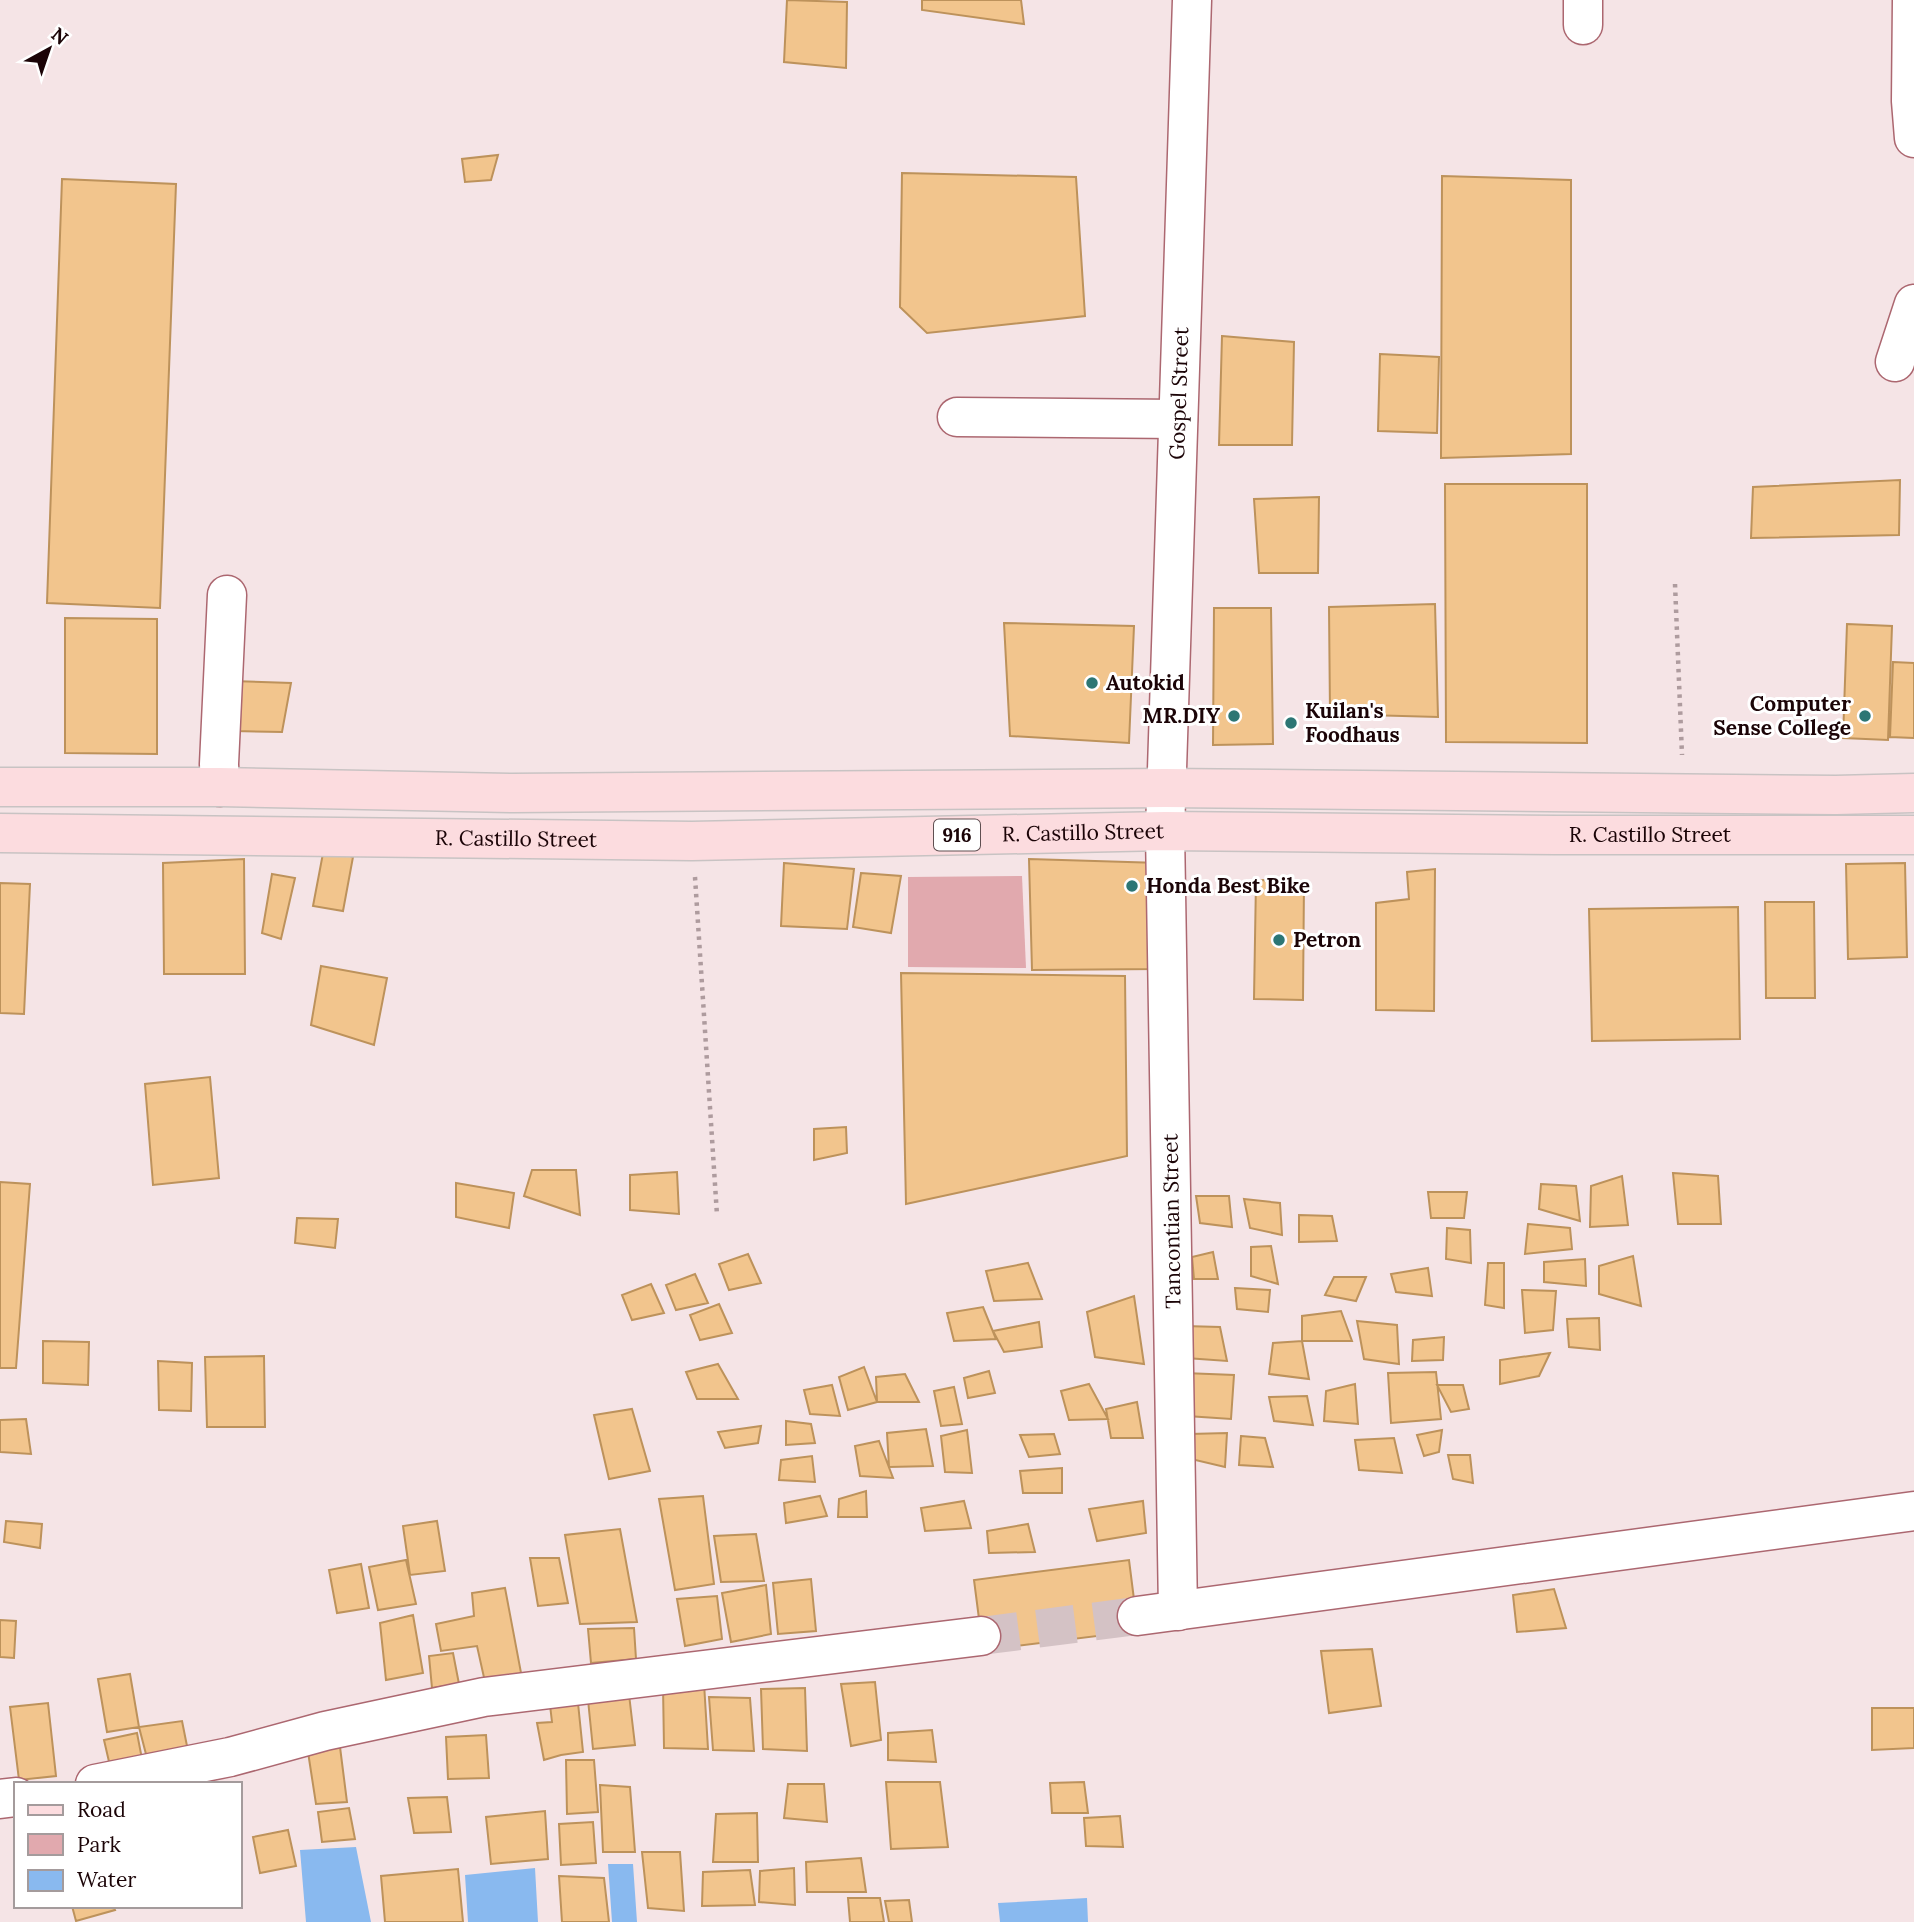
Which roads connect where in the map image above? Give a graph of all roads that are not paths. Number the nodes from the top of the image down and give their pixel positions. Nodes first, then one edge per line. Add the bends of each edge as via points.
1 (1192, 0) edge
2 (1912, 0) edge
3 (1914, 138) edge
4 (1914, 304) edge
5 (1895, 362) dead end
6 (957, 417) dead end
7 (1178, 419) junction
8 (227, 595) dead end
9 (5, 787) edge
10 (220, 787) junction
11 (1165, 788) junction
12 (1358, 790) junction
13 (1560, 792) junction
14 (1914, 793) edge
15 (1836, 794) junction
16 (1165, 831) junction
17 (5, 833) edge
18 (1358, 834) junction
19 (1837, 834) junction
20 (1556, 835) junction
21 (1914, 835) edge
22 (1914, 1511) edge
23 (1178, 1611) junction
24 (1136, 1616) tunnel mouth
25 (981, 1636) tunnel mouth
26 (105, 1782) edge

1 - 7 street, Gospel Street
2 - 3 street
4 - 5 street
6 - 7 street
7 - 11 street, Gospel Street
8 - 10 street
9 - 10 main road, R. Castillo Street / 916
9 - 17 main road
10 - 11 main road, R. Castillo Street / 916 via 513,793
11 - 12 main road, R. Castillo Street / 916
11 - 16 street, Gospel Street
12 - 13 main road, R. Castillo Street / 916
12 - 18 main road
13 - 15 main road, R. Castillo Street / 916
13 - 20 main road
14 - 15 main road, R. Castillo Street / 916
15 - 19 main road
16 - 17 main road, R. Castillo Street / 916 via 692,841
16 - 18 main road, R. Castillo Street / 916
16 - 23 street, Tancontian Street
18 - 20 main road, R. Castillo Street / 916
19 - 20 main road, R. Castillo Street / 916
19 - 21 main road, R. Castillo Street / 916
22 - 23 street
23 - 24 street
25 - 26 street via 484,1697

